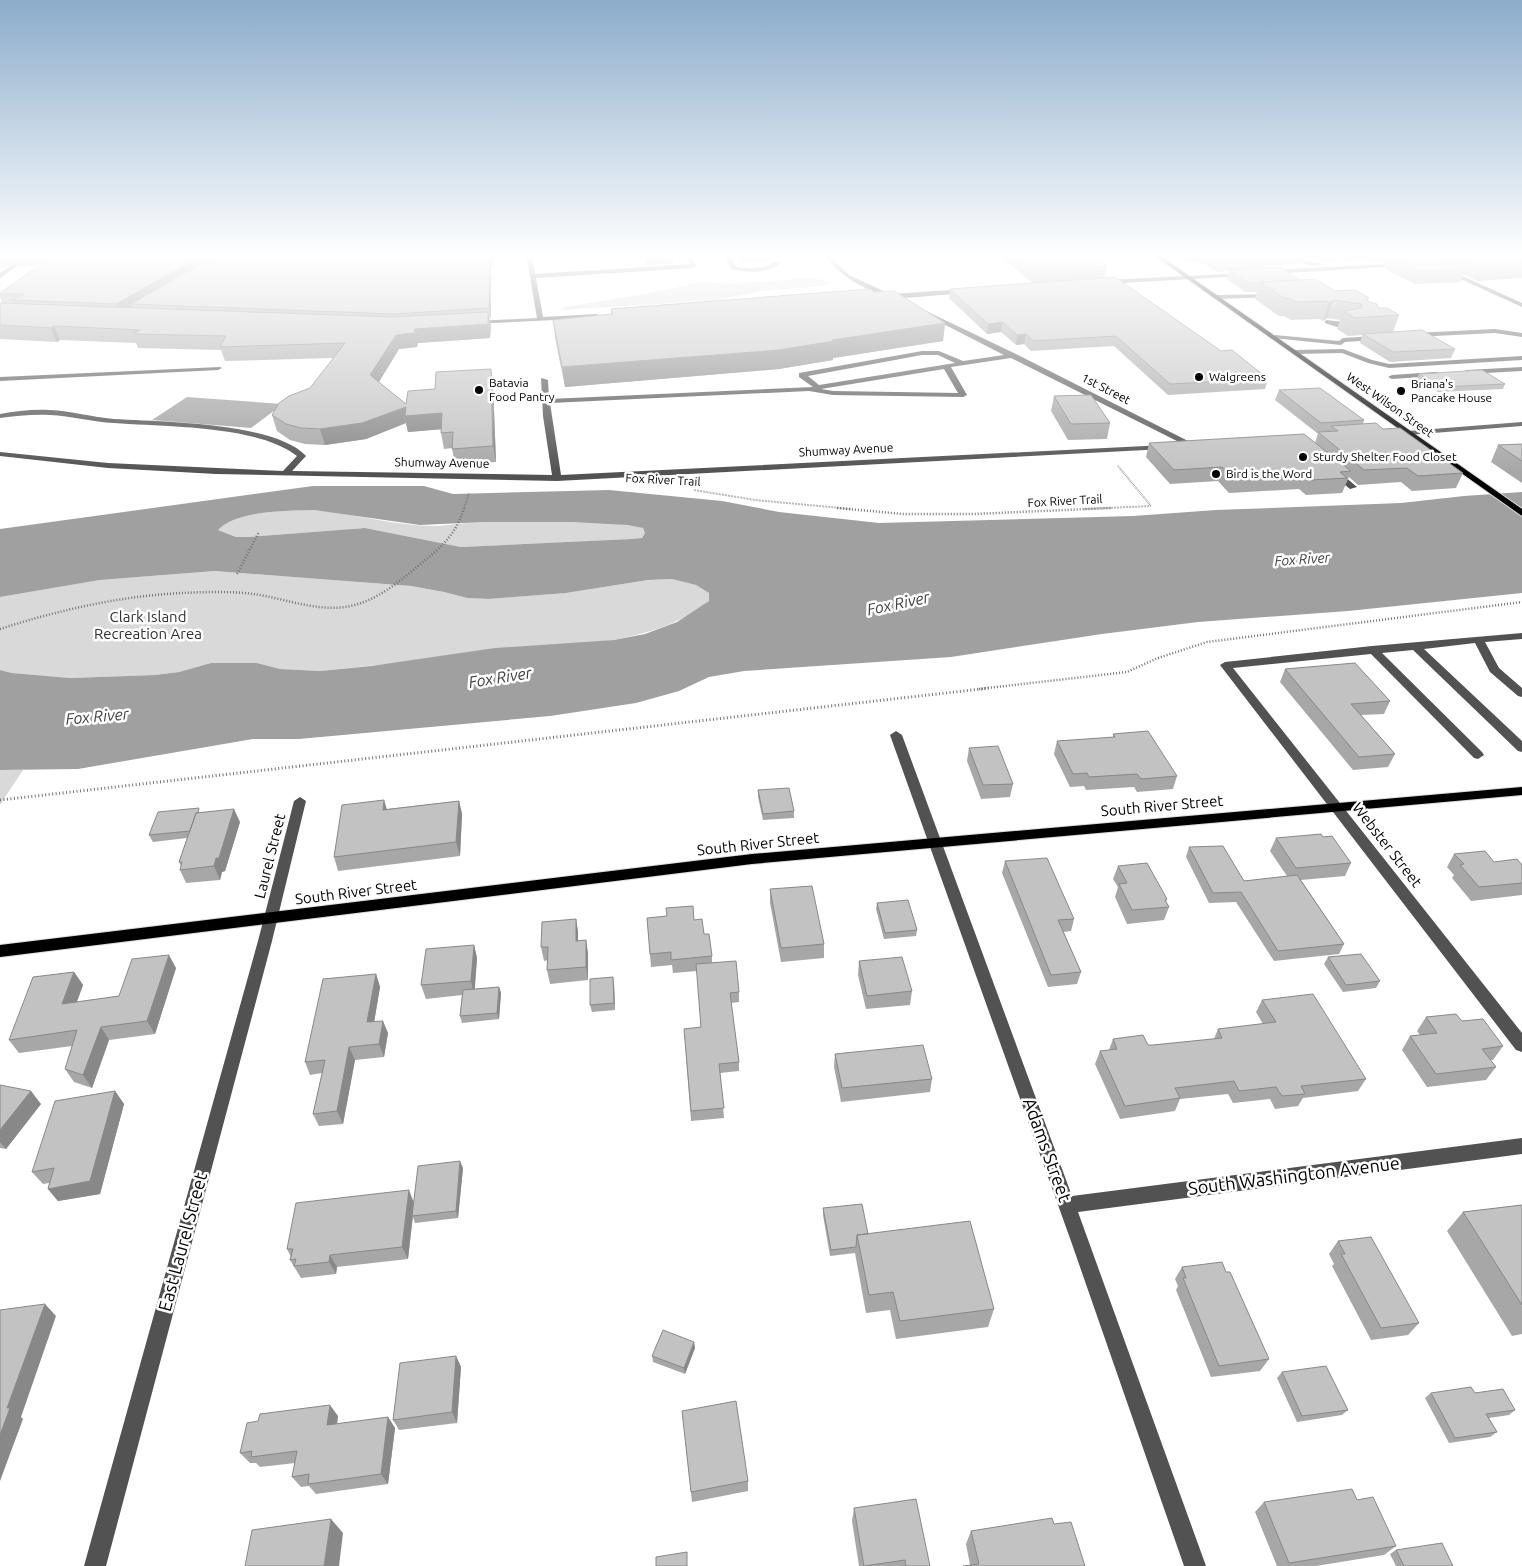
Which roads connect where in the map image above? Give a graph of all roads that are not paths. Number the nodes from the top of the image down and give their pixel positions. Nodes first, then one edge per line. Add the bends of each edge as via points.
1 (955, 327) edge
2 (1261, 327) edge
3 (1522, 335) edge
4 (1406, 336) edge
5 (1275, 337) junction
6 (1386, 337) edge
7 (1341, 342) junction
8 (1343, 351) junction
9 (1295, 352) junction
10 (1014, 355) junction
11 (1522, 358) edge
12 (964, 364) junction
13 (947, 367) junction
14 (218, 368) edge
15 (1522, 369) edge
16 (1448, 373) edge
17 (1457, 373) edge
18 (1392, 376) dead end
19 (0, 379) edge
20 (544, 380) dead end
21 (818, 388) junction
22 (809, 389) junction
23 (546, 401) junction
24 (0, 416) edge
25 (1522, 424) edge
26 (1408, 432) junction
27 (1385, 434) edge
28 (1197, 445) joint
29 (0, 454) edge
30 (1325, 464) edge
31 (284, 474) junction
32 (557, 478) junction
33 (1353, 488) edge
34 (1522, 513) edge
35 (1520, 636) dead end
36 (1478, 640) junction
37 (1414, 645) junction
38 (1372, 649) junction
39 (1522, 694) edge
40 (896, 735) dead end
41 (1522, 748) edge
42 (1478, 755) dead end
43 (1522, 790) edge
44 (300, 801) dead end
45 (1337, 806) junction
46 (935, 843) junction
47 (270, 919) junction
48 (0, 952) edge
49 (1522, 1045) edge
50 (1522, 1146) edge
51 (1067, 1205) junction
52 (95, 1566) edge
53 (1195, 1566) edge

1 - 10 street, 1st Street
2 - 5 main road, West Wilson Street
3 - 4 street via 1495,330
5 - 7 street
5 - 9 main road, West Wilson Street
6 - 7 street
7 - 8 street
8 - 9 street
8 - 11 street via 1390,366
9 - 26 main road, West Wilson Street
10 - 12 street
10 - 28 street, 1st Street
12 - 13 street
12 - 21 street via 939,353 922,353 802,375
13 - 21 street
13 - 22 street via 962,395 833,393
14 - 19 street
15 - 17 street
16 - 18 street
20 - 23 street
21 - 22 street
22 - 23 street
23 - 32 street
24 - 31 street via 42,412 243,432 299,451 302,456
25 - 26 street
26 - 27 street
26 - 34 main road, West Wilson Street
28 - 32 street, Shumway Avenue
29 - 31 street, Shumway Avenue via 60,462
30 - 33 street
31 - 32 street, Shumway Avenue
35 - 36 street
36 - 37 street
36 - 39 street via 1494,670
37 - 38 street
37 - 41 street
38 - 42 street
38 - 45 street, Webster Street via 1225,665
40 - 46 street, Adams Street
43 - 45 main road, South River Street
44 - 47 street, Laurel Street
45 - 46 main road, South River Street
45 - 49 street, Webster Street
46 - 47 main road, South River Street via 752,860
46 - 51 street, Adams Street
47 - 48 main road, South River Street
47 - 52 street, East Laurel Street
50 - 51 street, South Washington Avenue
51 - 53 street, Adams Street

